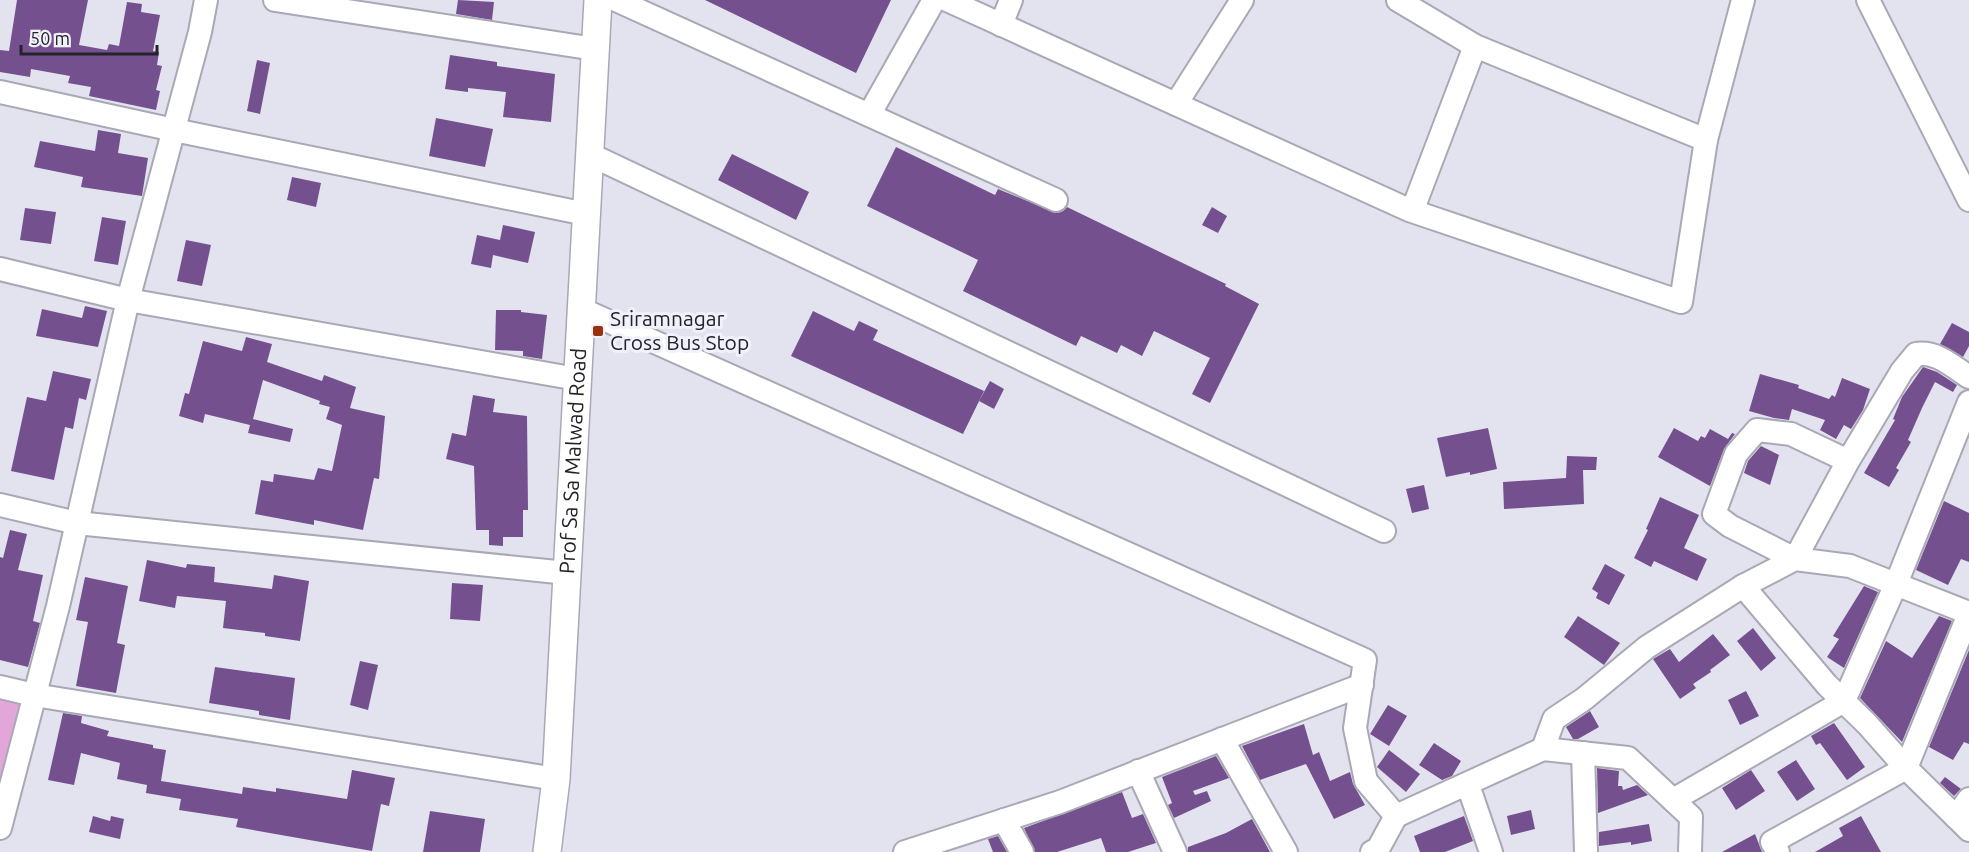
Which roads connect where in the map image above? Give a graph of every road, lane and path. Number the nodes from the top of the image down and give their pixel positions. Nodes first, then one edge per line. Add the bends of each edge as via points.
1 (206, 0) edge
2 (274, 0) edge
3 (598, 0) edge
4 (616, 0) edge
5 (934, 0) edge
6 (947, 0) edge
7 (1011, 0) edge
8 (1242, 0) edge
9 (1398, 0) edge
10 (1868, 0) edge
11 (1736, 2) edge
12 (1001, 25) junction
13 (1475, 46) junction
14 (595, 49) junction
15 (0, 92) edge
16 (1176, 104) junction
17 (869, 115) junction
18 (174, 130) junction
19 (1706, 140) junction
20 (589, 154) junction
21 (1056, 200) dead end
22 (1969, 200) edge
23 (1416, 201) dead end
24 (586, 214) junction
25 (0, 269) edge
26 (128, 300) junction
27 (581, 309) junction
28 (1969, 377) edge
29 (577, 379) junction
30 (1969, 402) edge
31 (1848, 461) junction
32 (0, 505) edge
33 (77, 523) junction
34 (1384, 531) dead end
35 (1795, 559) junction
36 (567, 573) junction
37 (1896, 584) junction
38 (1743, 586) junction
39 (1969, 614) edge
40 (1362, 684) junction
41 (0, 687) edge
42 (34, 695) junction
43 (1844, 701) junction
44 (1222, 739) junction
45 (1543, 749) junction
46 (1583, 753) junction
47 (1906, 768) junction
48 (1138, 771) junction
49 (556, 779) junction
50 (1468, 785) junction
51 (1673, 800) junction
52 (1965, 815) edge
53 (1396, 816) junction
54 (1004, 820) junction
55 (0, 828) edge
56 (1168, 850) edge
57 (548, 852) edge
58 (905, 852) edge
59 (1022, 852) edge
60 (1286, 852) edge
61 (1372, 852) edge
62 (1491, 852) edge
63 (1586, 852) edge
64 (1690, 852) edge
65 (1778, 852) edge

1 - 18 street
2 - 14 street
3 - 14 street, Prof Sa Sa Malwad Road
4 - 17 street
5 - 17 street
6 - 12 street
7 - 12 street
8 - 16 street
9 - 13 street
10 - 22 street
11 - 19 street
12 - 16 street
13 - 19 street
13 - 23 street
14 - 20 street, Prof Sa Sa Malwad Road
15 - 18 street
16 - 19 street via 1409,210 1680,302
17 - 21 street
18 - 24 street
18 - 26 street
20 - 24 street, Prof Sa Sa Malwad Road
20 - 34 street
24 - 27 street, Prof Sa Sa Malwad Road
25 - 26 street
26 - 29 street
26 - 33 street
27 - 29 street, Prof Sa Sa Malwad Road
27 - 40 street via 1365,660
28 - 31 street via 1938,356 1916,354
29 - 36 street, Prof Sa Sa Malwad Road
30 - 37 street
31 - 35 street
31 - 35 street via 1791,434 1757,430 1736,454 1714,514
32 - 33 street
33 - 36 street
33 - 42 street
35 - 37 street via 1850,566
35 - 38 street
36 - 49 street, Prof Sa Sa Malwad Road
37 - 39 street
37 - 43 street
38 - 43 street
38 - 45 street via 1647,647 1584,699 1554,718
39 - 47 street
40 - 44 street
40 - 53 street via 1356,728 1366,781
41 - 42 street
42 - 49 street
42 - 55 street
43 - 47 street
43 - 51 street
44 - 48 street
44 - 60 street
45 - 46 street
45 - 50 street
46 - 51 street via 1628,758
46 - 63 street
47 - 52 street
47 - 65 street via 1772,842
48 - 54 street
48 - 56 street
49 - 57 street, Prof Sa Sa Malwad Road
50 - 53 street
50 - 62 street
51 - 64 street via 1691,817
53 - 61 street via 1378,849
54 - 58 street
54 - 59 street

